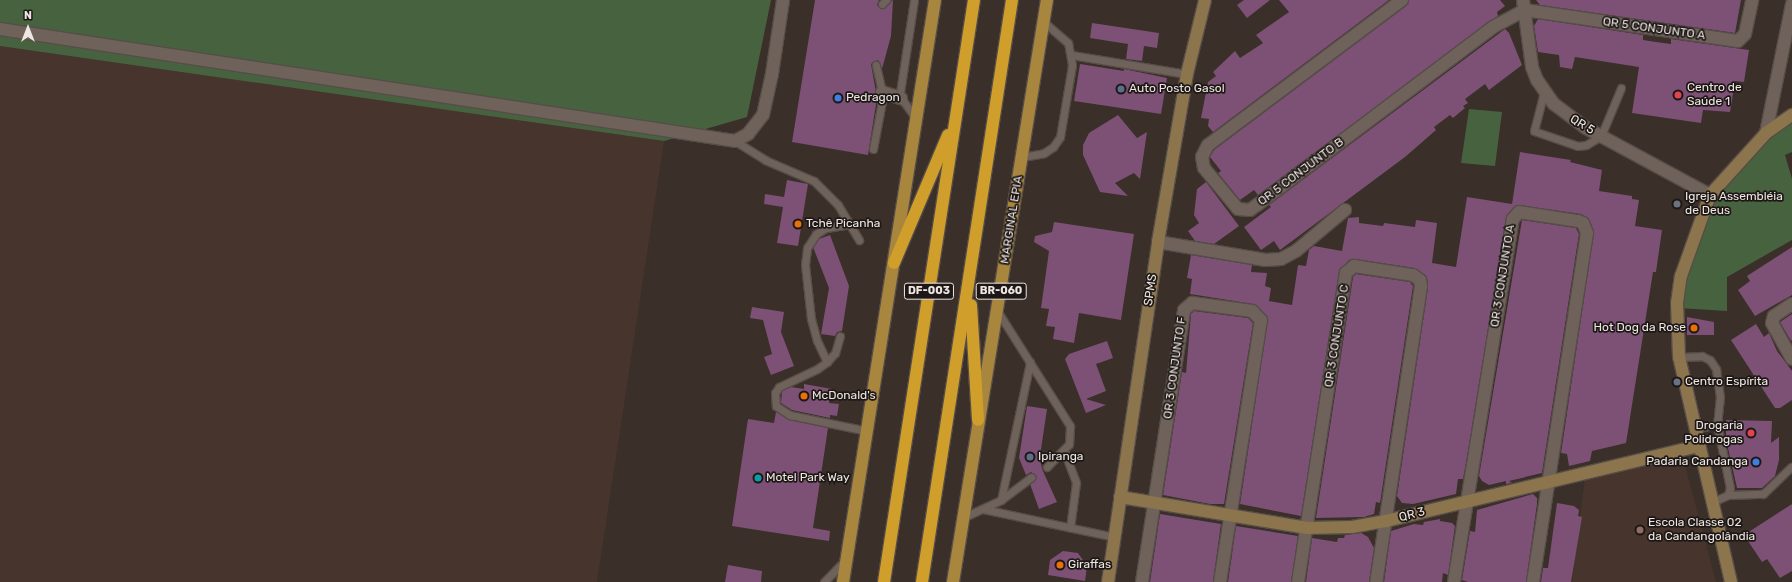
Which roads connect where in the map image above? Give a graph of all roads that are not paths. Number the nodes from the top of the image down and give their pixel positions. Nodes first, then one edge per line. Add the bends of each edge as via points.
1 (783, 0) edge
2 (914, 0) edge
3 (935, 0) edge
4 (974, 0) edge
5 (1012, 0) edge
6 (1047, 0) edge
7 (1205, 0) edge
8 (1402, 0) edge
9 (1752, 0) edge
10 (1792, 4) edge
11 (1524, 5) edge
12 (1044, 21) junction
13 (0, 29) edge
14 (1072, 55) junction
15 (876, 65) dead end
16 (1187, 74) junction
17 (1621, 88) dead end
18 (882, 92) junction
19 (1544, 92) junction
20 (901, 98) junction
21 (1792, 115) edge
22 (956, 117) junction
23 (917, 120) junction
24 (1766, 133) junction
25 (1601, 136) junction
26 (735, 141) junction
27 (873, 148) dead end
28 (1022, 157) junction
29 (1710, 195) junction
30 (1345, 210) dead end
31 (850, 224) junction
32 (859, 240) dead end
33 (1158, 242) junction
34 (894, 263) junction
35 (969, 282) junction
36 (1792, 304) edge
37 (998, 312) junction
38 (840, 336) dead end
39 (1679, 357) junction
40 (1792, 358) edge
41 (827, 362) junction
42 (1030, 362) junction
43 (978, 420) junction
44 (1717, 424) junction
45 (1695, 429) junction
46 (867, 431) junction
47 (1699, 446) junction
48 (1064, 451) junction
49 (1047, 467) dead end
50 (1791, 467) dead end
51 (1031, 477) dead end
52 (1548, 482) junction
53 (1728, 495) junction
54 (1120, 497) junction
55 (1001, 500) junction
56 (1467, 501) junction
57 (1712, 502) junction
58 (1155, 503) junction
59 (983, 509) junction
60 (1230, 516) junction
61 (962, 518) junction
62 (1386, 521) junction
63 (1070, 528) junction
64 (1307, 528) junction
65 (1115, 537) junction
66 (847, 558) junction
67 (824, 582) edge
68 (843, 582) edge
69 (884, 582) edge
70 (922, 582) edge
71 (953, 582) edge
72 (1108, 582) edge
73 (1142, 582) edge
74 (1220, 582) edge
75 (1298, 582) edge
76 (1376, 582) edge
77 (1454, 582) edge
78 (1533, 582) edge
79 (1731, 582) edge

1 - 26 street via 763,115 748,134
2 - 20 lane
3 - 23 main road
4 - 22 highway, DF-003
5 - 35 highway, DF-003
6 - 12 main road, MARGINAL EPIA / BR-060
7 - 16 street, SPMS
8 - 11 street, QR 5 CONJUNTO B via 1208,145 1202,157 1204,168 1238,209 1250,210
9 - 11 street, QR 5 CONJUNTO A via 1745,34 1738,41
10 - 24 street
11 - 19 street, QR 5 via 1532,67
12 - 14 lane via 1068,43
12 - 28 main road, MARGINAL EPIA / BR-060
13 - 26 street
14 - 16 lane
14 - 28 lane via 1060,137 1053,147 1044,153
15 - 18 lane
16 - 33 street, SPMS
17 - 25 lane
18 - 20 street
18 - 27 lane
19 - 25 street, QR 5 via 1568,116
19 - 25 lane via 1534,131 1578,146 1586,145
20 - 23 lane
21 - 24 street
22 - 34 highway
22 - 69 highway, DF-003
23 - 34 main road
24 - 29 street
25 - 29 street, QR 5
26 - 31 lane via 770,162 814,181 830,194
28 - 37 main road, MARGINAL EPIA / BR-060
29 - 39 street via 1681,276 1676,324
30 - 33 street via 1296,251 1281,259 1266,260
31 - 32 lane
31 - 41 lane via 826,228 816,234 807,248 805,265 811,319 816,341
33 - 54 street, SPMS
34 - 46 main road
35 - 43 highway
35 - 70 highway, DF-003
36 - 40 street via 1774,316 1772,323
37 - 42 lane
37 - 43 main road, MARGINAL EPIA / BR-060
38 - 41 lane via 835,353
39 - 44 lane via 1702,356 1710,360 1716,369 1720,397
39 - 45 street
41 - 46 lane via 778,387 775,393 776,406 790,415
42 - 48 lane via 1068,422 1071,436
42 - 55 lane
43 - 61 main road, MARGINAL EPIA / BR-060
44 - 45 lane
44 - 53 lane via 1730,488
45 - 47 street
46 - 66 main road
47 - 52 street, QR 3
47 - 57 street
48 - 49 lane
48 - 63 lane via 1076,483
50 - 53 lane via 1762,494
51 - 55 lane
52 - 56 street, QR 3
52 - 56 street, QR 3 CONJUNTO A via 1587,233 1583,223 1578,221 1519,212 1513,219
52 - 78 street
53 - 57 lane
54 - 58 street, QR 3
54 - 65 street, SPMS
55 - 59 lane
56 - 62 street, QR 3
56 - 77 street
57 - 79 street
58 - 60 street, QR 3
58 - 60 street, QR 3 CONJUNTO F via 1185,307 1192,304 1252,311 1261,320
58 - 73 street, QR 3 CONJUNTO F
59 - 61 lane
59 - 63 lane
60 - 64 street, QR 3
60 - 74 street, QR 3 CONJUNTO F
61 - 71 main road, MARGINAL EPIA / BR-060
62 - 64 street, QR 3 via 1352,527
62 - 64 street, QR 3 CONJUNTO C via 1421,286 1420,280 1413,275 1354,266 1346,274
62 - 76 street
63 - 65 lane
64 - 75 street
65 - 72 street, SPMS
66 - 67 lane
66 - 68 main road

